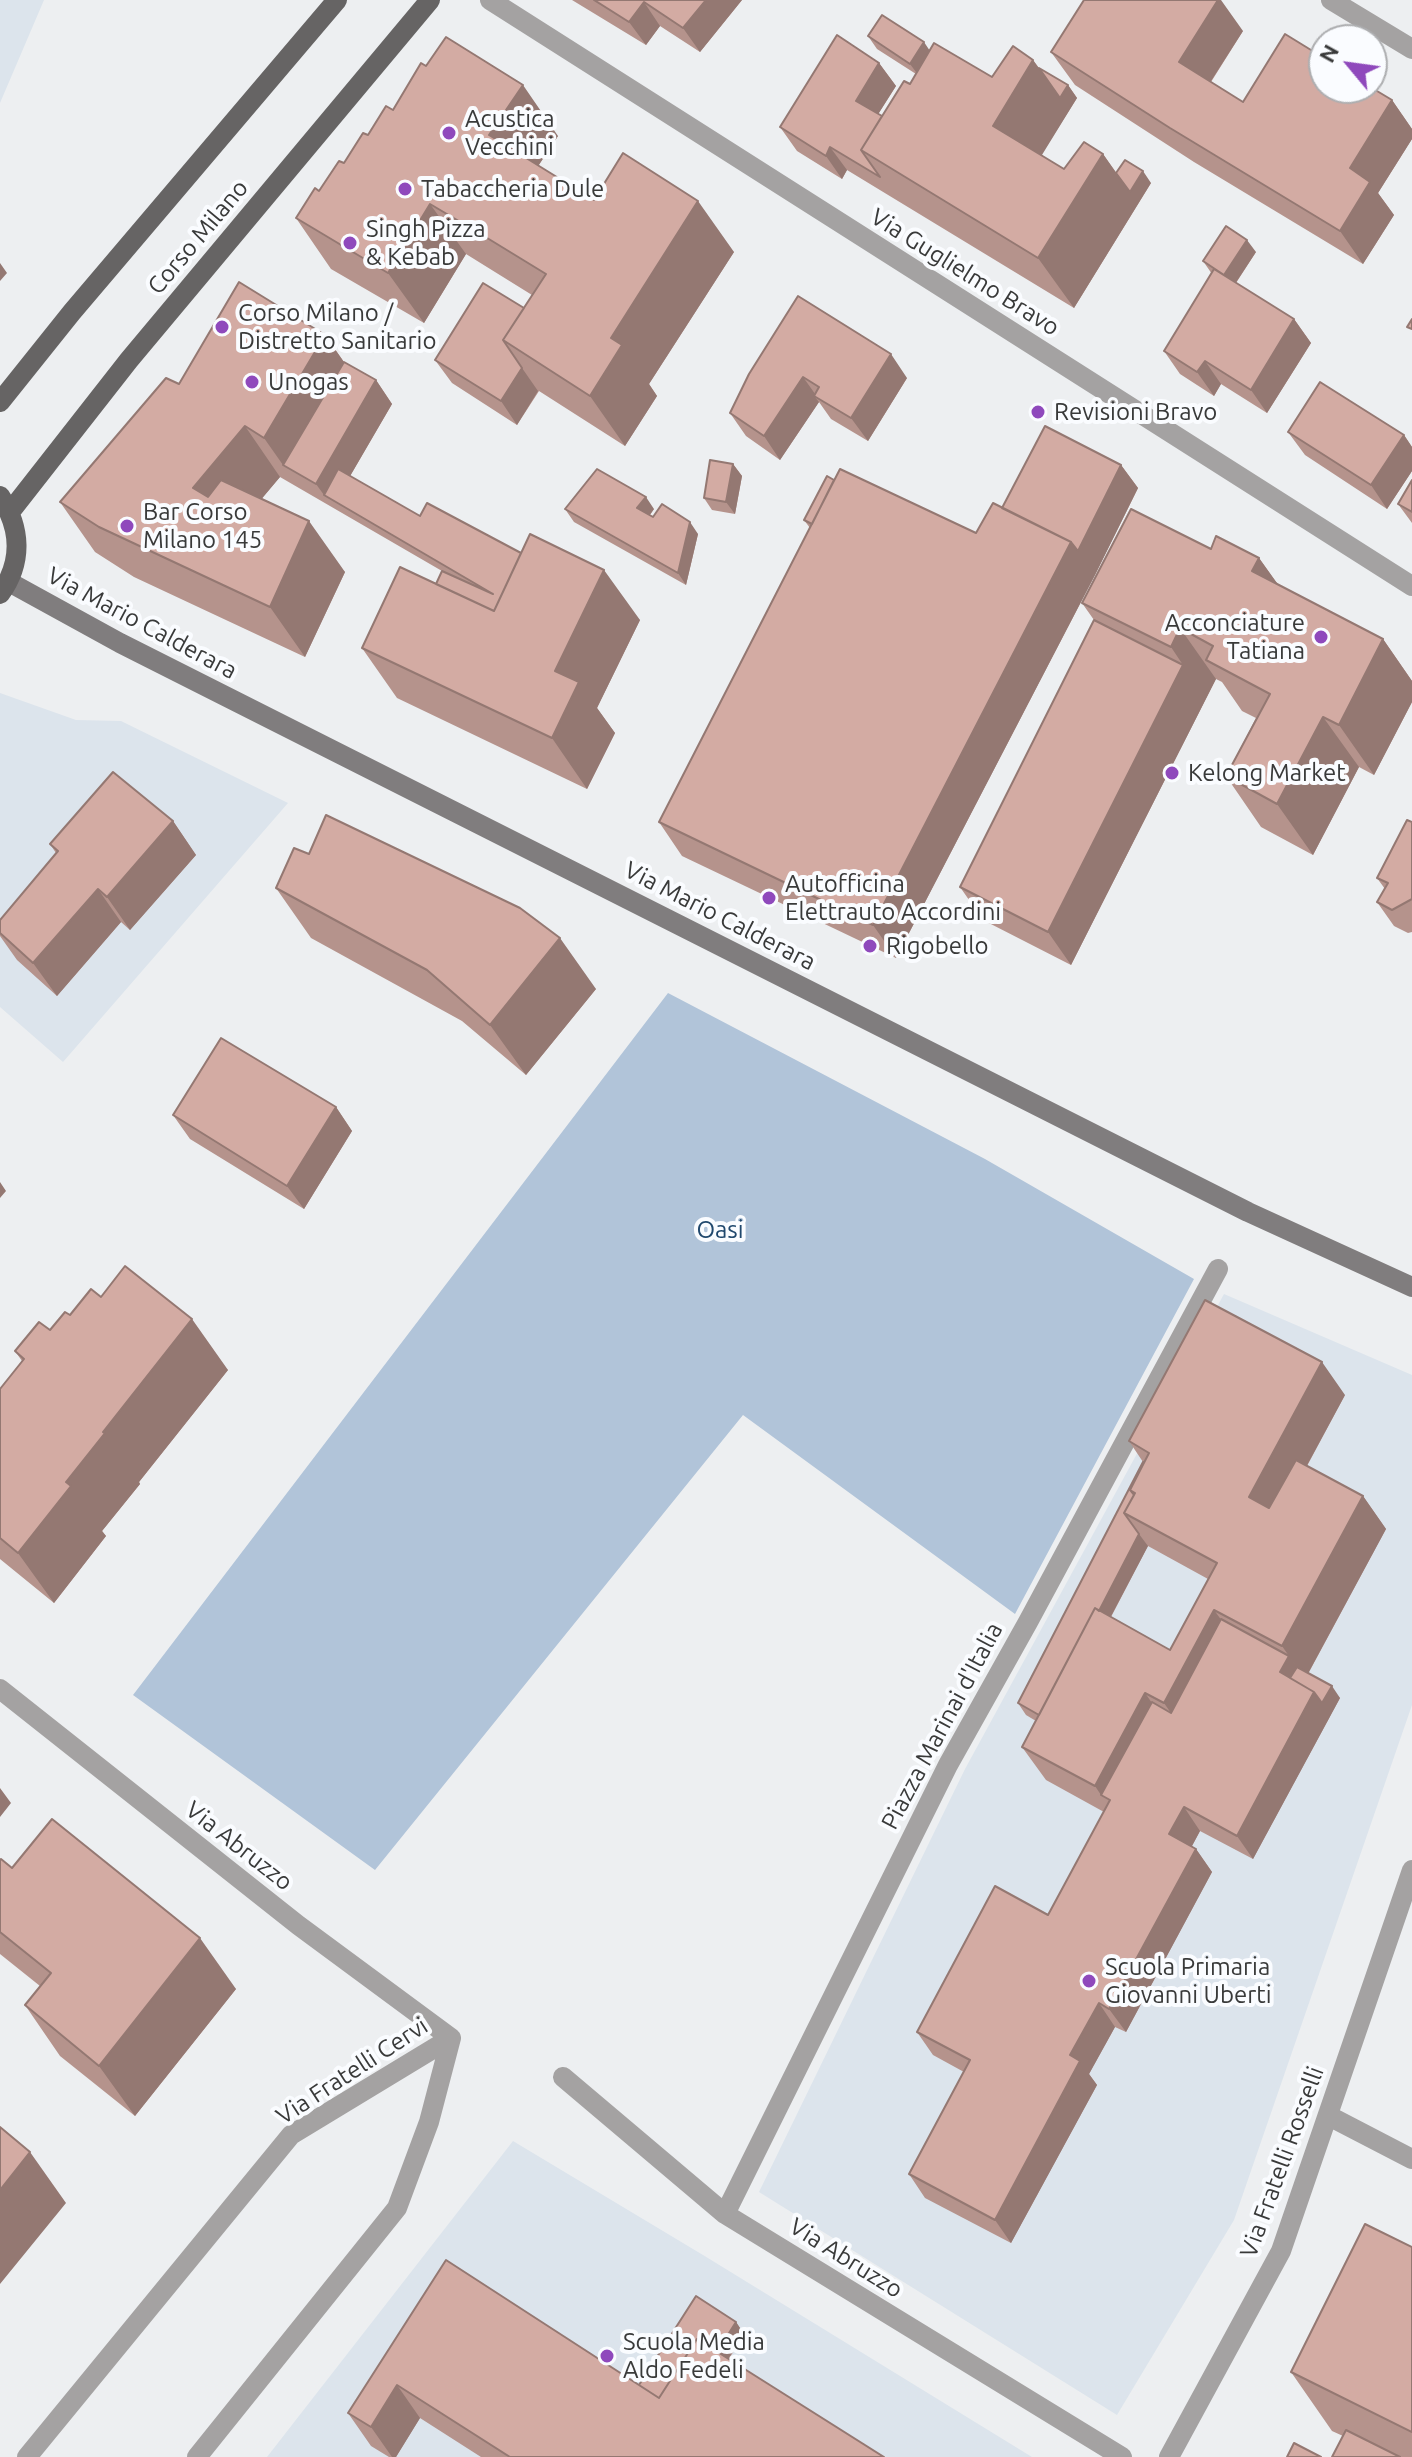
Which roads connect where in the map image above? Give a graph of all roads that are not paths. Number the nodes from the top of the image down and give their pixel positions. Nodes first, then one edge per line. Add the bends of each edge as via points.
1 (337, 0) edge
2 (430, 0) edge
3 (490, 0) edge
4 (1331, 0) edge
5 (1412, 49) edge
6 (0, 402) edge
7 (5, 504) edge
8 (1412, 586) edge
9 (4, 588) edge
10 (1218, 1269) dead end
11 (1412, 1287) edge
12 (0, 1689) edge
13 (1412, 1870) edge
14 (451, 2038) junction
15 (563, 2077) dead end
16 (1329, 2116) junction
17 (1412, 2159) edge
18 (725, 2214) junction
19 (27, 2457) edge
20 (197, 2457) edge
21 (1122, 2457) edge
22 (1169, 2457) edge

1 - 6 main road, Corso Milano
2 - 7 main road, Corso Milano
3 - 8 street, Via Guglielmo Bravo
4 - 5 street
7 - 9 main road via 17,535 17,559
9 - 11 street, Via Mario Calderara via 1234,1205
10 - 18 street, Piazza Marinai d'Italia via 948,1765
12 - 14 street, Via Abruzzo via 298,1925
13 - 16 street, Via Fratelli Rosselli
14 - 19 street, Via Fratelli Cervi via 291,2135
14 - 20 street, Via Fratelli Cervi via 429,2122 397,2208
15 - 18 street, Via Abruzzo
16 - 17 street
16 - 22 street, Via Fratelli Rosselli via 1281,2251
18 - 21 street, Via Abruzzo

